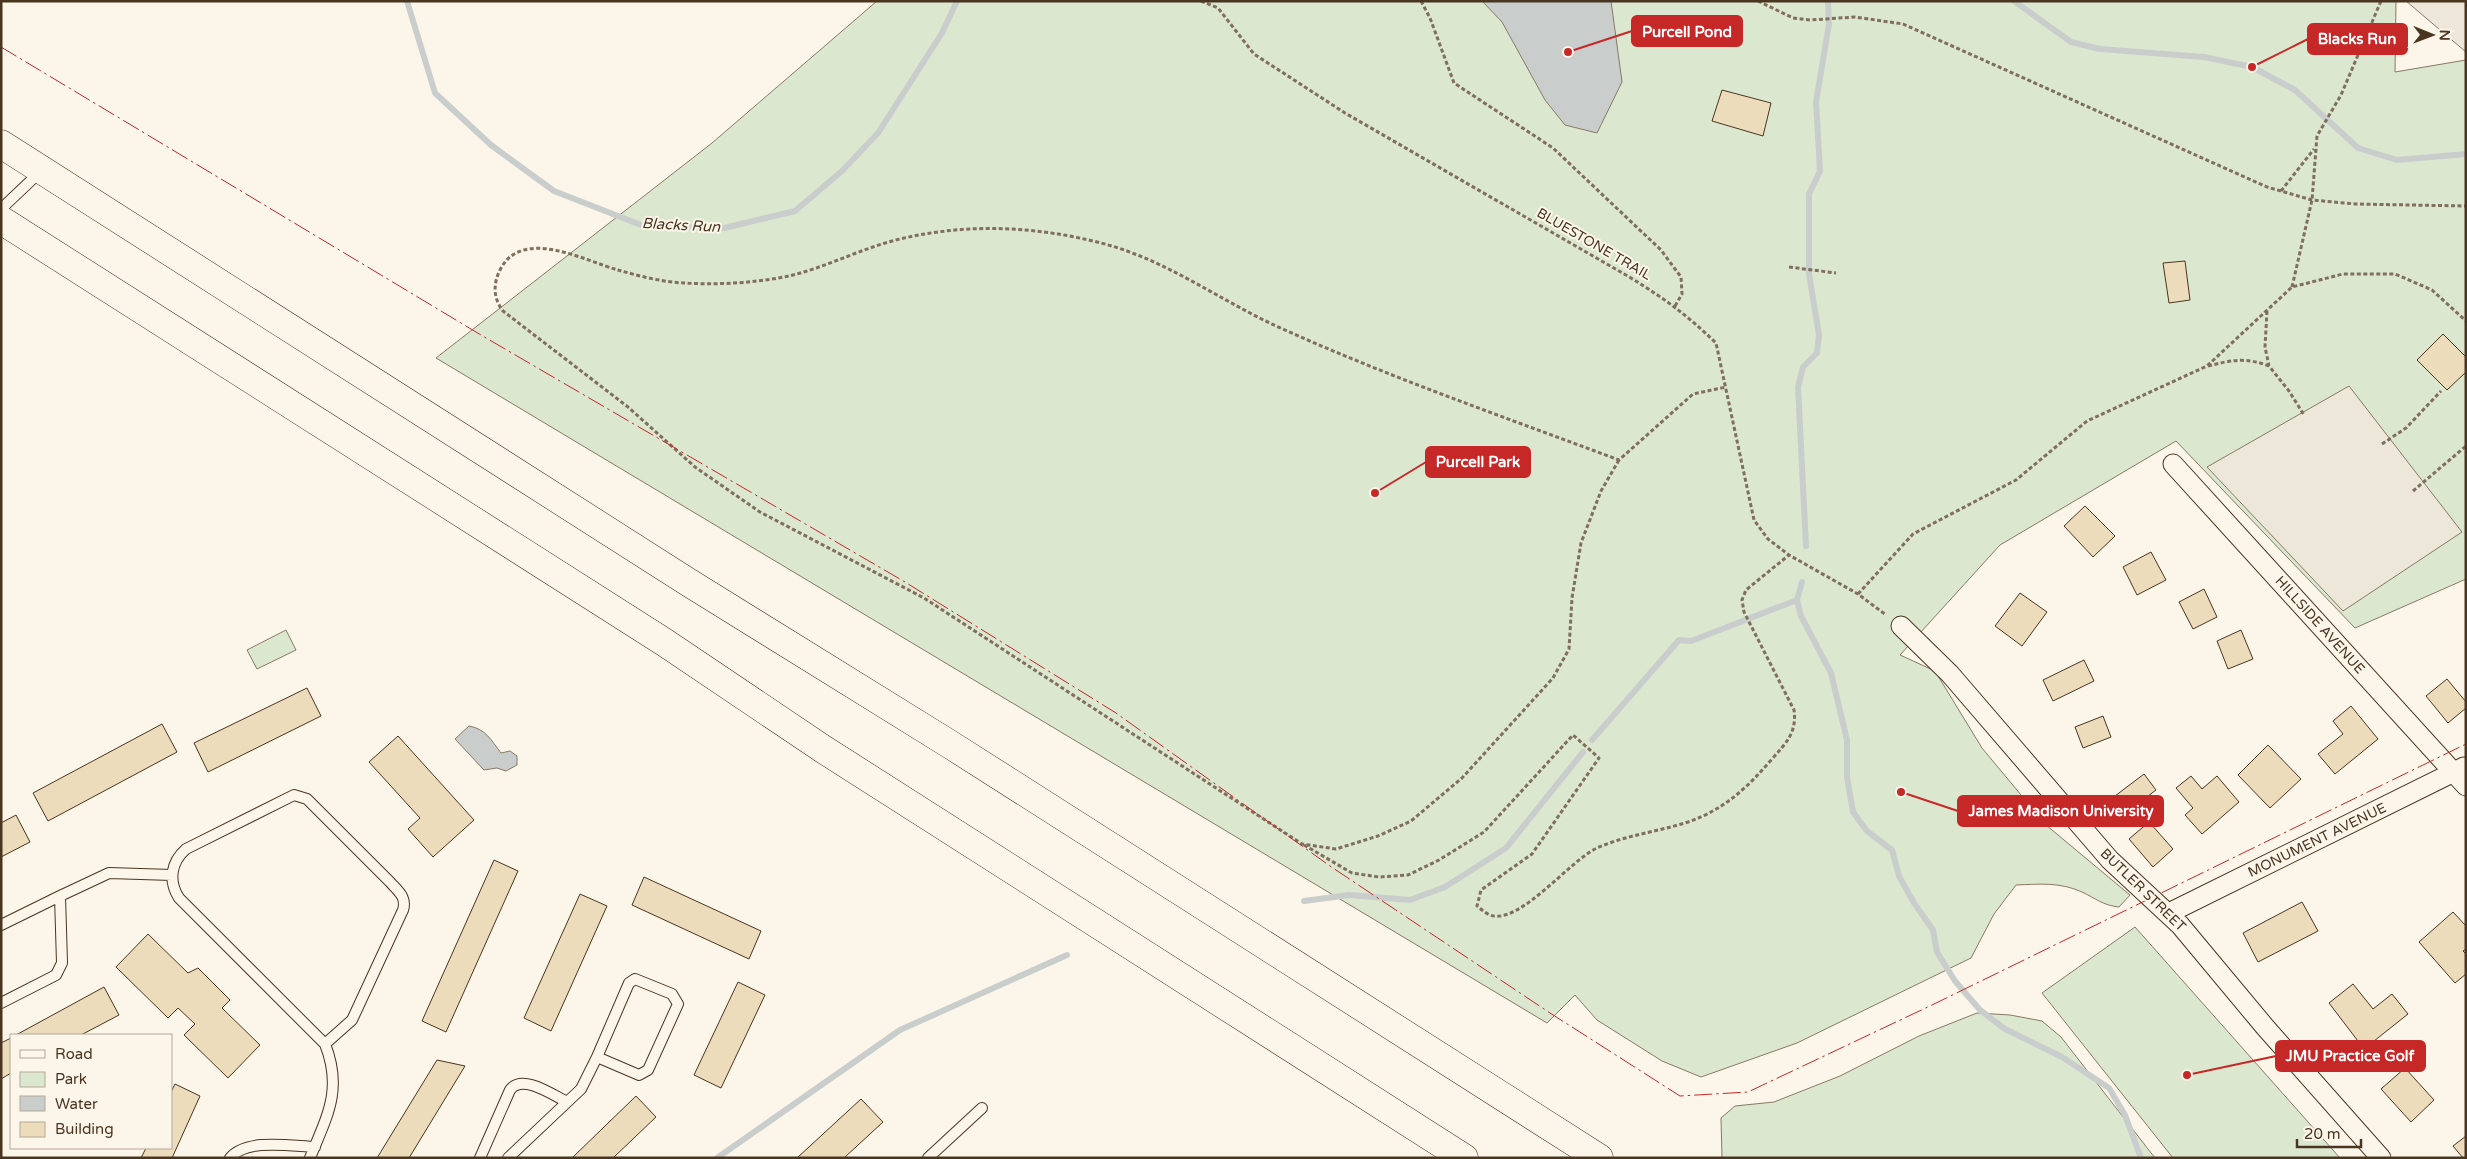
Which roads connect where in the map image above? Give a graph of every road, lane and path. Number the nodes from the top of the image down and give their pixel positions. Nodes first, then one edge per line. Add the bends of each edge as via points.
1 (1201, 1) edge
2 (1421, 1) edge
3 (1758, 1) edge
4 (2380, 1) edge
5 (1, 144) edge
6 (2315, 149) junction
7 (42, 170) junction
8 (2281, 191) junction
9 (2312, 200) junction
10 (2466, 206) edge
11 (1, 210) edge
12 (1, 220) edge
13 (1789, 267) dead end
14 (1836, 273) dead end
15 (2292, 287) junction
16 (1676, 306) junction
17 (2267, 311) junction
18 (2466, 321) edge
19 (2207, 366) junction
20 (2269, 366) junction
21 (1726, 387) junction
22 (2441, 391) dead end
23 (2304, 415) dead end
24 (2382, 444) dead end
25 (2466, 446) edge
26 (1619, 460) junction
27 (2173, 464) dead end
28 (2413, 491) dead end
29 (1789, 555) junction
30 (1858, 594) junction
31 (1900, 626) joint
32 (2462, 775) edge
33 (1302, 844) junction
34 (172, 875) junction
35 (60, 896) junction
36 (2169, 913) junction
37 (1, 925) edge
38 (1, 1003) edge
39 (325, 1044) junction
40 (597, 1057) junction
41 (567, 1102) junction
42 (982, 1108) dead end
43 (315, 1147) junction
44 (230, 1158) edge
45 (310, 1158) edge
46 (480, 1158) edge
47 (508, 1158) edge
48 (928, 1158) edge
49 (1464, 1158) edge
50 (1599, 1158) edge
51 (2381, 1158) edge

1 - 16 path, BLUESTONE TRAIL via 1218,8 1254,54 1345,113
2 - 16 path via 1454,83 1553,148 1661,250 1681,277 1682,294
3 - 8 path via 1793,18 1855,17 1903,24 2019,78
4 - 6 path via 2341,94 2317,136
5 - 7 highway
6 - 8 path
6 - 9 path
7 - 11 lane
7 - 50 highway
8 - 9 path
9 - 10 path
9 - 15 path
12 - 49 highway via 647,631 831,754
13 - 14 path
15 - 17 path
15 - 18 path via 2343,274 2395,274 2432,290
16 - 21 path, BLUESTONE TRAIL via 1716,343
17 - 19 path
17 - 20 path via 2265,347
19 - 20 path via 2233,360 2253,360
19 - 30 path via 2087,421 2016,480 1913,534
20 - 23 path
21 - 26 path via 1692,394
21 - 29 path, BLUESTONE TRAIL via 1754,520 1768,539
22 - 24 path via 2406,428
25 - 28 path
26 - 33 path via 1601,491 1581,543 1572,598 1569,648 1553,678 1462,778 1411,821 1378,836 1336,848
26 - 33 path via 1397,377 1291,333 1132,253 1056,232 1026,228 941,230 896,239 788,276 733,283 683,284 650,278 543,247 522,252 504,262 494,292 503,311 628,407 695,467 760,512 924,598
27 - 32 street, HILLSIDE AVENUE
29 - 30 path, BLUESTONE TRAIL
29 - 33 path via 1746,590 1742,600 1744,612 1794,710 1796,722 1792,737 1744,790 1716,810 1688,822 1615,840 1590,851 1522,908 1504,915 1491,915 1477,906 1481,890 1532,854 1599,758 1573,735 1484,832 1408,875 1379,878 1352,873
30 - 31 path, BLUESTONE TRAIL
31 - 36 street, BUTLER STREET via 1950,674 2110,860
32 - 36 street, MONUMENT AVENUE
34 - 35 lane via 109,873
34 - 39 lane via 179,898
34 - 39 lane via 177,858 193,845 294,795 307,798 390,882 403,897 403,910 352,1020
35 - 37 lane
35 - 38 lane via 62,963 59,971
36 - 51 street, BUTLER STREET
39 - 43 lane via 333,1096
40 - 40 lane via 631,980 638,979 674,996 677,1008 646,1072 636,1075
40 - 41 lane via 586,1083
41 - 46 lane via 526,1083 517,1084 510,1090
41 - 47 lane
42 - 48 lane
43 - 44 lane via 249,1146 236,1151
43 - 45 lane

